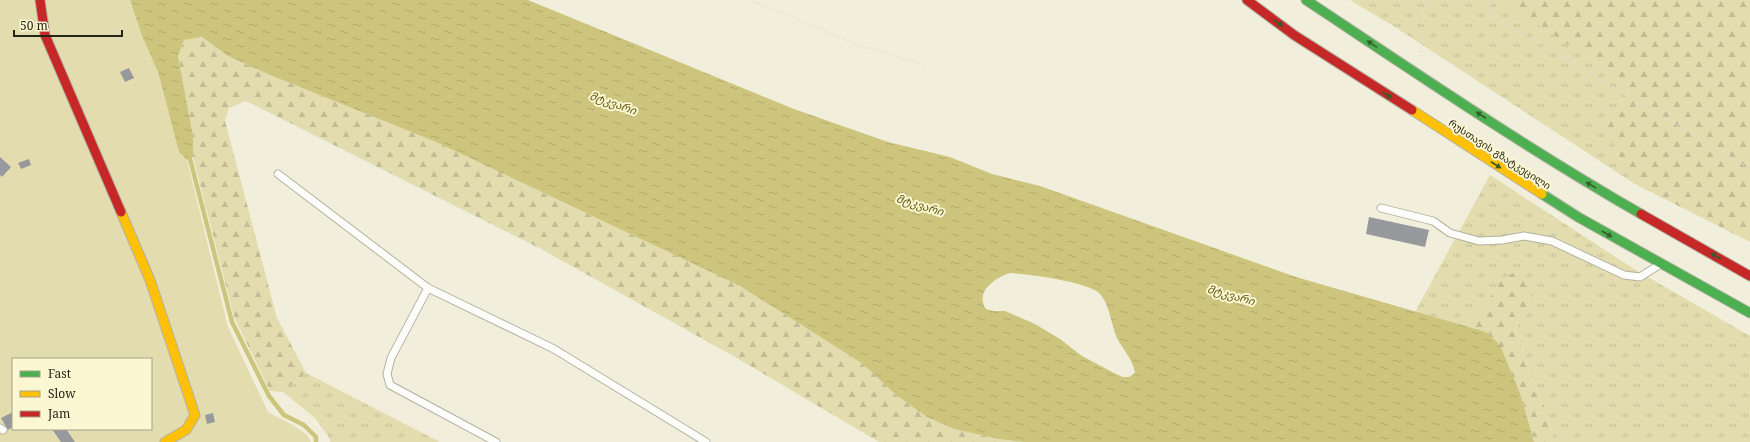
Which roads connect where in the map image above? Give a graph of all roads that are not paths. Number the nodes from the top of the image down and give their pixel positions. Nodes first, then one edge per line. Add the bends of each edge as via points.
1 (40, 0) edge
2 (1247, 0) edge
3 (1306, 0) edge
4 (278, 174) dead end
5 (1380, 208) dead end
6 (1660, 264) junction
7 (1750, 276) edge
8 (428, 288) junction
9 (1750, 314) edge
10 (165, 442) edge
11 (496, 442) edge
12 (706, 442) edge

1 - 10 main road via 45,34 150,280 195,415 186,430
2 -> 6 main road, რუსთავის გზატკეცილი via 1294,35 1540,193
7 -> 3 main road via 1589,184
4 - 8 lane
5 - 6 lane via 1433,221 1450,233 1479,240 1502,240 1524,236 1552,241 1624,275 1640,277
6 - 9 main road, რუსთავის გზატკეცილი
8 - 11 lane via 391,358 387,374 390,385
8 - 12 lane via 554,349

